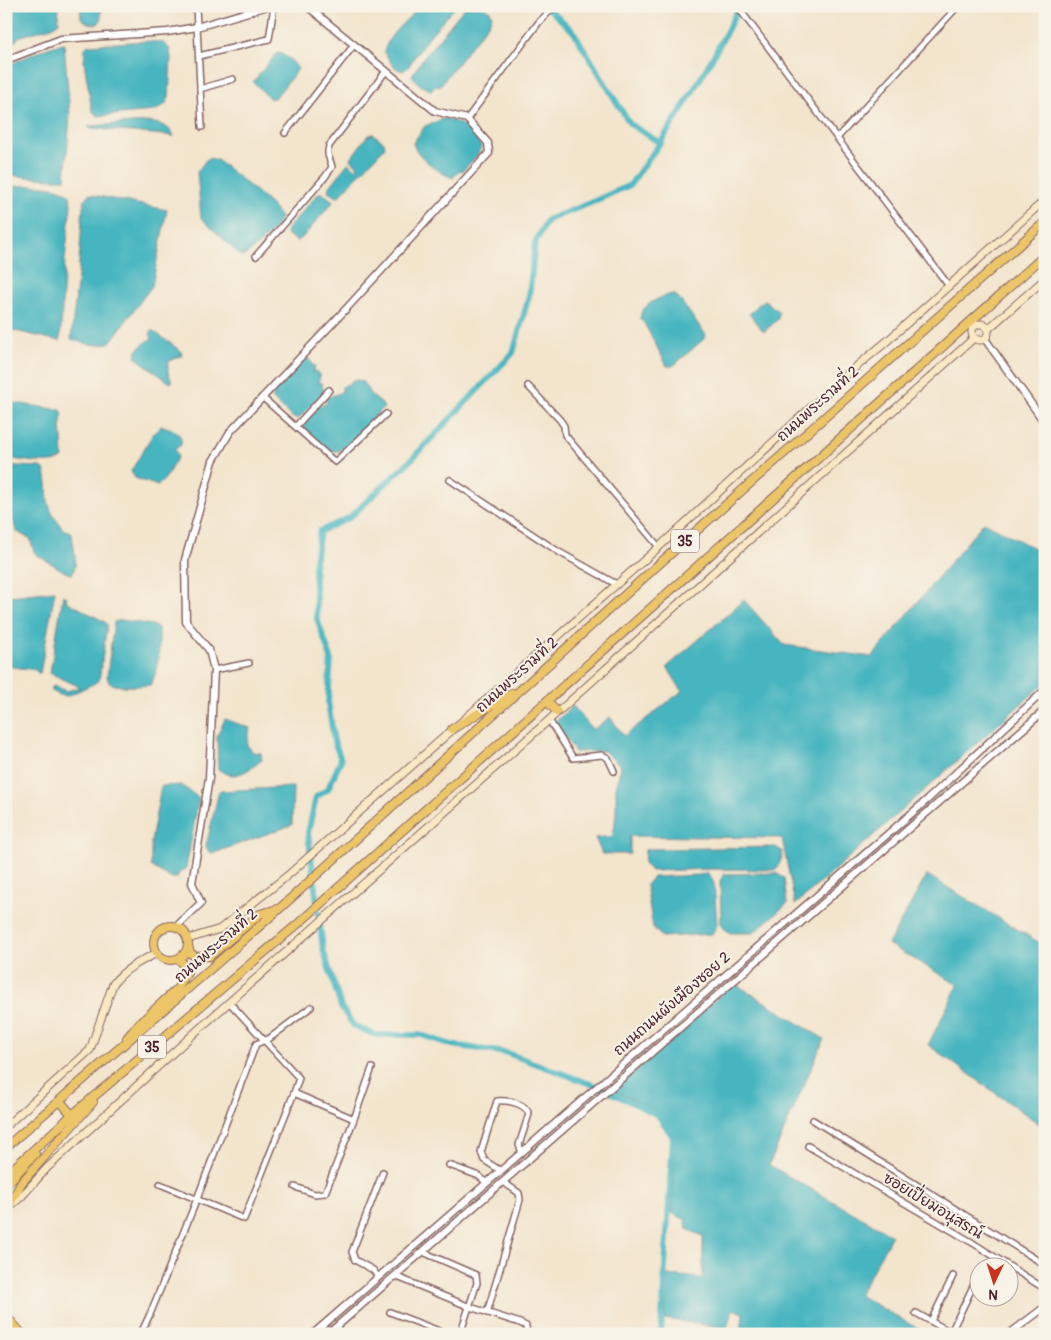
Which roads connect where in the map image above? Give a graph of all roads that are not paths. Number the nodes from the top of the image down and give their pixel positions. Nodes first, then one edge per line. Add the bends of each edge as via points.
1 (196, 6) edge
2 (268, 6) edge
3 (274, 6) edge
4 (307, 6) edge
5 (555, 6) edge
6 (737, 6) edge
7 (958, 6) edge
8 (260, 7) edge
9 (197, 27) junction
10 (354, 45) junction
11 (198, 56) junction
12 (6, 60) edge
13 (386, 72) junction
14 (233, 79) dead end
15 (200, 89) junction
16 (467, 120) junction
17 (202, 127) dead end
18 (285, 132) dead end
19 (836, 138) junction
20 (1045, 200) edge
21 (1045, 222) edge
22 (1045, 255) edge
23 (256, 256) dead end
24 (1045, 279) edge
25 (949, 286) junction
26 (971, 325) junction
27 (988, 329) junction
28 (974, 338) junction
29 (985, 339) junction
30 (528, 386) dead end
31 (329, 390) dead end
32 (262, 397) junction
33 (386, 414) dead end
34 (1045, 423) edge
35 (296, 426) junction
36 (450, 480) dead end
37 (659, 547) junction
38 (616, 584) junction
39 (249, 663) dead end
40 (214, 670) junction
41 (530, 681) junction
42 (1045, 690) edge
43 (547, 701) junction
44 (1045, 710) edge
45 (557, 712) junction
46 (549, 720) junction
47 (452, 729) junction
48 (614, 771) dead end
49 (953, 777) junction
50 (959, 784) junction
51 (280, 909) junction
52 (176, 927) junction
53 (188, 942) junction
54 (157, 953) junction
55 (178, 959) junction
56 (229, 1002) junction
57 (311, 1007) dead end
58 (263, 1040) junction
59 (114, 1054) junction
60 (372, 1068) dead end
61 (111, 1082) junction
62 (294, 1093) junction
63 (60, 1102) junction
64 (72, 1115) junction
65 (354, 1119) junction
66 (813, 1120) dead end
67 (6, 1126) edge
68 (808, 1146) dead end
69 (7, 1147) edge
70 (522, 1152) junction
71 (449, 1165) dead end
72 (501, 1171) junction
73 (383, 1172) dead end
74 (6, 1175) edge
75 (503, 1182) junction
76 (487, 1183) junction
77 (160, 1184) dead end
78 (6, 1185) edge
79 (295, 1187) dead end
80 (197, 1199) junction
81 (7, 1210) edge
82 (423, 1252) junction
83 (1045, 1266) edge
84 (395, 1276) junction
85 (953, 1276) dead end
86 (378, 1277) junction
87 (1045, 1289) edge
88 (968, 1298) edge
89 (470, 1307) junction
90 (1045, 1307) edge
91 (390, 1312) dead end
92 (487, 1313) junction
93 (916, 1313) dead end
94 (6, 1316) edge
95 (931, 1321) junction
96 (952, 1333) edge
97 (22, 1334) edge
98 (138, 1334) edge
99 (313, 1334) edge
100 (328, 1334) edge
101 (447, 1334) edge
102 (460, 1334) edge
103 (528, 1334) edge
104 (1009, 1334) edge

1 - 9 street
2 - 8 street
3 - 11 street via 269,39
4 - 10 street
5 - 16 street via 539,22
6 - 19 street
7 - 19 street
8 - 9 street
9 - 11 street
9 - 12 street via 61,39
10 - 13 street
10 - 18 street
11 - 15 street
13 - 16 street via 436,111
13 - 23 street via 329,146 327,152 332,167 325,177
14 - 15 street
15 - 17 street
16 - 32 street via 488,142 489,153
19 - 25 street
20 - 25 main road, ถนนพระรามที่ 2 / 35
21 - 41 main road, ถนนพระรามที่ 2 / 35
22 - 26 main road, 35
24 - 27 main road
25 - 37 main road, ถนนพระรามที่ 2 / 35 via 845,376
26 - 27 main road via 982,324
26 - 28 main road
26 - 43 main road, 35
27 - 29 main road
28 - 29 main road
28 - 45 main road, 35
29 - 34 street
30 - 37 street via 560,420 564,435
31 - 35 street
32 - 35 street
32 - 40 street via 230,432 213,461 185,560 186,622 209,650
33 - 35 street via 336,462
36 - 38 street via 559,552
37 - 38 main road, ถนนพระรามที่ 2 / 35
38 - 47 main road, ถนนพระรามที่ 2 / 35
39 - 40 street
40 - 52 street via 209,778 192,883 201,902
41 - 47 main road
41 - 51 main road, ถนนพระรามที่ 2 / 35
42 - 49 street, ถนนถนนผังเมืองซอย 2
43 - 45 main road
43 - 61 main road, 35 via 299,923
44 - 50 street, ถนนถนนผังเมืองซอย 2
45 - 46 main road, 35
46 - 48 street via 573,758 602,755 608,758
46 - 56 main road, 35
47 - 53 main road, ถนนพระรามที่ 2 / 35 via 258,900 220,929
49 - 50 street
49 - 70 street, ถนนถนนผังเมืองซอย 2
50 - 75 street, ถนนถนนผังเมืองซอย 2
51 - 53 main road via 260,914 210,956 196,957 190,953
51 - 59 main road, ถนนพระรามที่ 2 / 35
52 - 53 main road via 185,934
52 - 54 main road via 159,931 154,942
53 - 55 main road via 186,951
54 - 55 main road via 167,960
54 - 67 main road via 118,977 112,984 90,1050
55 - 59 main road via 186,966 187,973 177,989 137,1026
56 - 58 street
56 - 81 main road, 35 via 95,1123
57 - 58 street
58 - 62 street via 299,1078
58 - 80 street via 256,1044 250,1056
59 - 63 main road, ถนนพระรามที่ 2 / 35
60 - 65 street
61 - 64 main road, 35
61 - 81 main road via 22,1182
62 - 65 street
62 - 80 street via 244,1219
63 - 64 main road
63 - 69 main road, ถนนพระรามที่ 2 / 35
64 - 74 main road, 35
64 - 78 main road
65 - 79 street via 325,1193 315,1194
66 - 83 street
68 - 87 street, ซอยเปี่ยมอนุสรณ์
70 - 72 street, ถนนถนนผังเมืองซอย 2
70 - 72 street via 518,1145 528,1110 504,1100 497,1101 481,1152 484,1160
71 - 76 street via 479,1176
72 - 76 street, ถนนถนนผังเมืองซอย 2
73 - 86 street via 352,1252 355,1260 373,1270
75 - 82 street, ถนนถนนผังเมืองซอย 2
75 - 92 street via 519,1193 520,1200
76 - 86 street, ถนนถนนผังเมืองซอย 2
77 - 80 street
80 - 98 street via 151,1312
82 - 84 street, ถนนถนนผังเมืองซอย 2
82 - 89 street via 476,1275
84 - 89 street
84 - 100 street, ถนนถนนผังเมืองซอย 2
85 - 95 street
86 - 99 street, ถนนถนนผังเมืองซอย 2
88 - 96 street
89 - 92 street
89 - 102 street
90 - 104 street
91 - 101 street
92 - 103 street via 526,1326
93 - 95 street
94 - 97 main road
95 - 96 street

